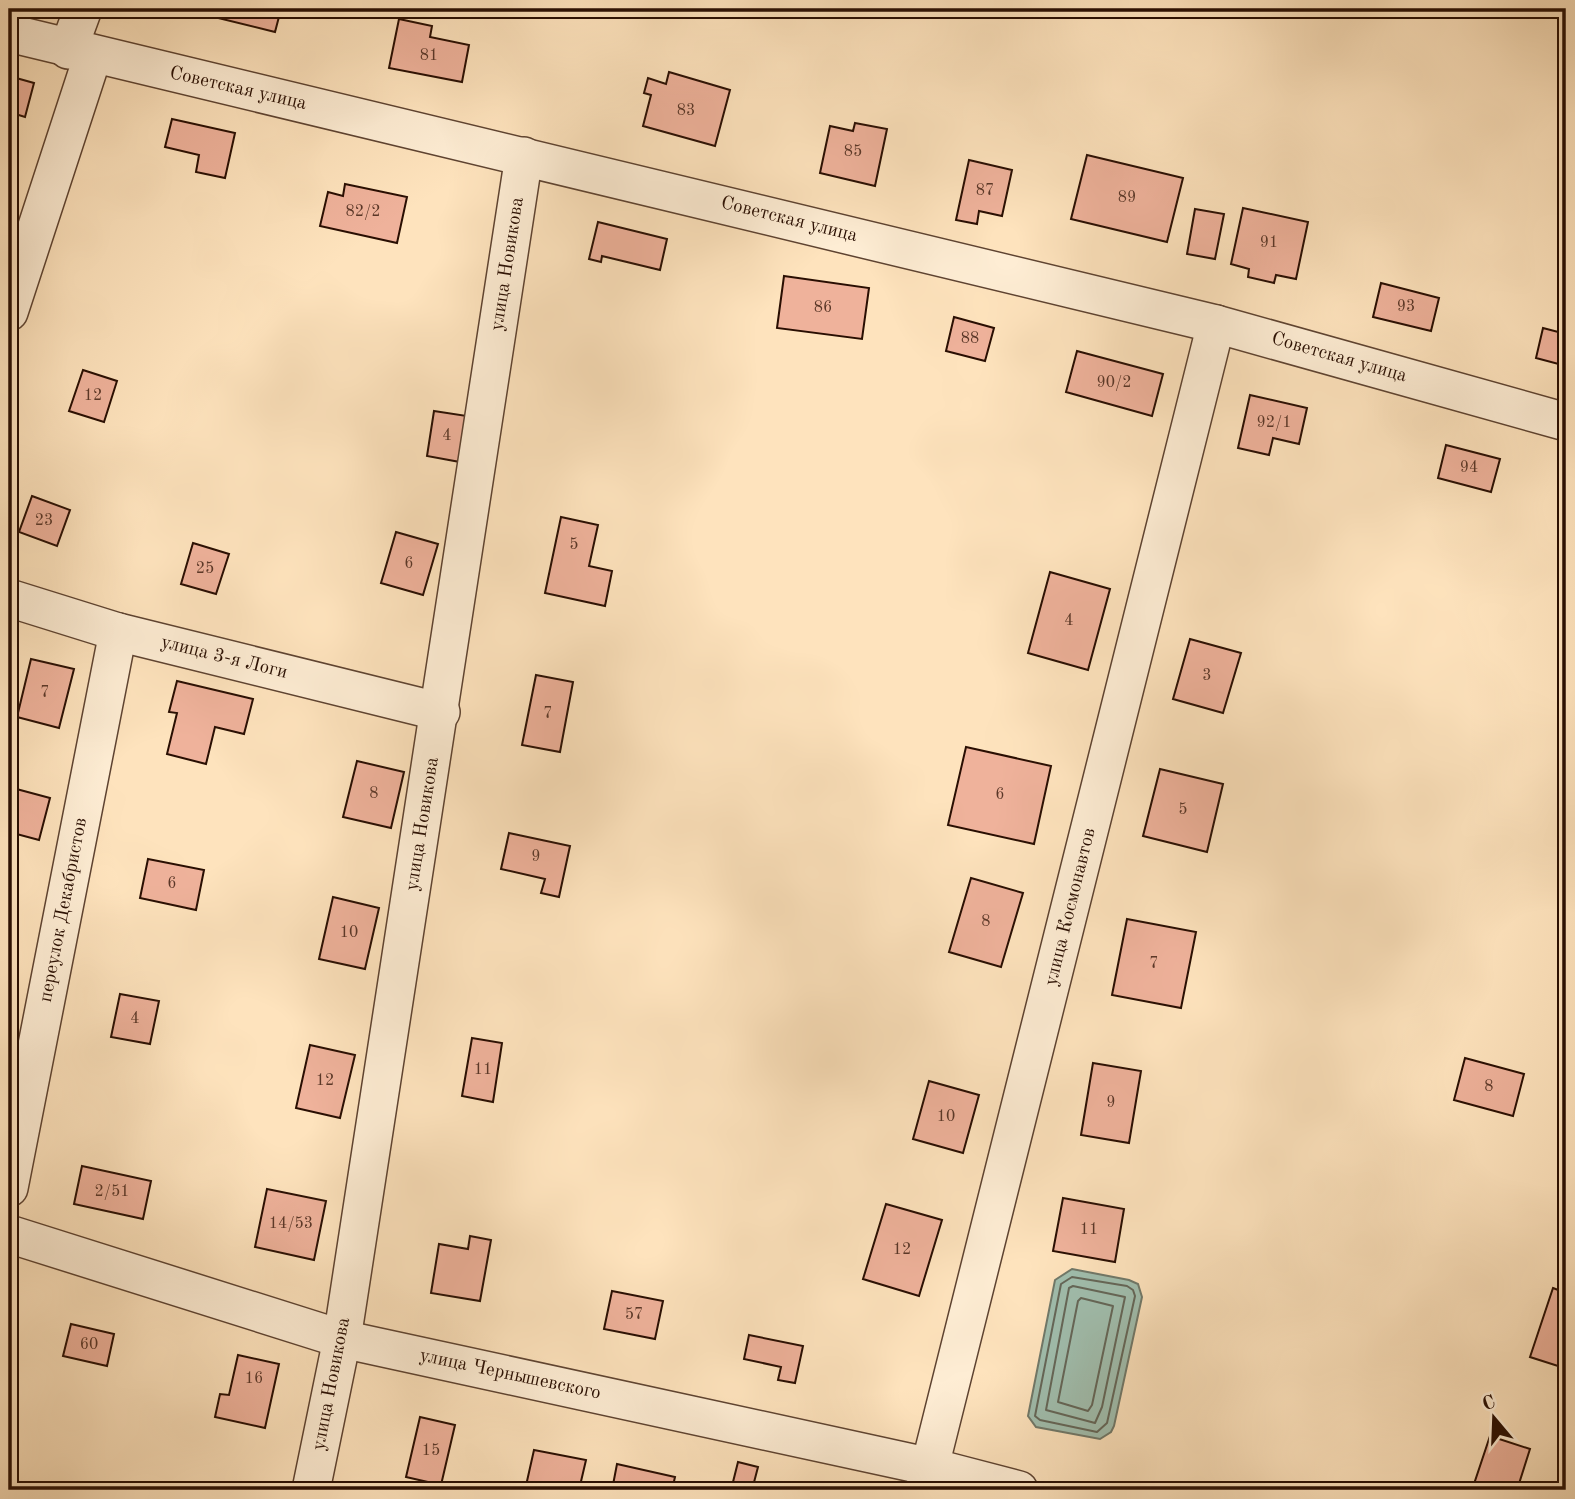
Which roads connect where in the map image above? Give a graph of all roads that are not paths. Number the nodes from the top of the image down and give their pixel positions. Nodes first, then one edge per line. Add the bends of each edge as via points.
1 (83, 9) edge
2 (9, 33) edge
3 (80, 52) junction
4 (524, 156) junction
5 (9, 312) edge
6 (1216, 324) junction
7 (1566, 422) edge
8 (9, 598) edge
9 (118, 632) junction
10 (441, 712) junction
11 (9, 1188) edge
12 (9, 1234) edge
13 (342, 1339) junction
14 (927, 1479) edge
15 (311, 1490) edge
16 (1018, 1490) edge

1 - 3 street
2 - 3 street, Советская улица
3 - 4 street, Советская улица
3 - 5 street
4 - 6 street, Советская улица
4 - 10 street, улица Новикова
6 - 7 street, Советская улица
6 - 14 street, улица Космонавтов
8 - 9 street, улица 3-я Логи
9 - 10 street, улица 3-я Логи
9 - 11 street, переулок Декабристов
10 - 13 street, улица Новикова
12 - 13 street, улица Чернышевского
13 - 14 street, улица Чернышевского
13 - 15 street, улица Новикова
14 - 16 street, улица Чернышевского

